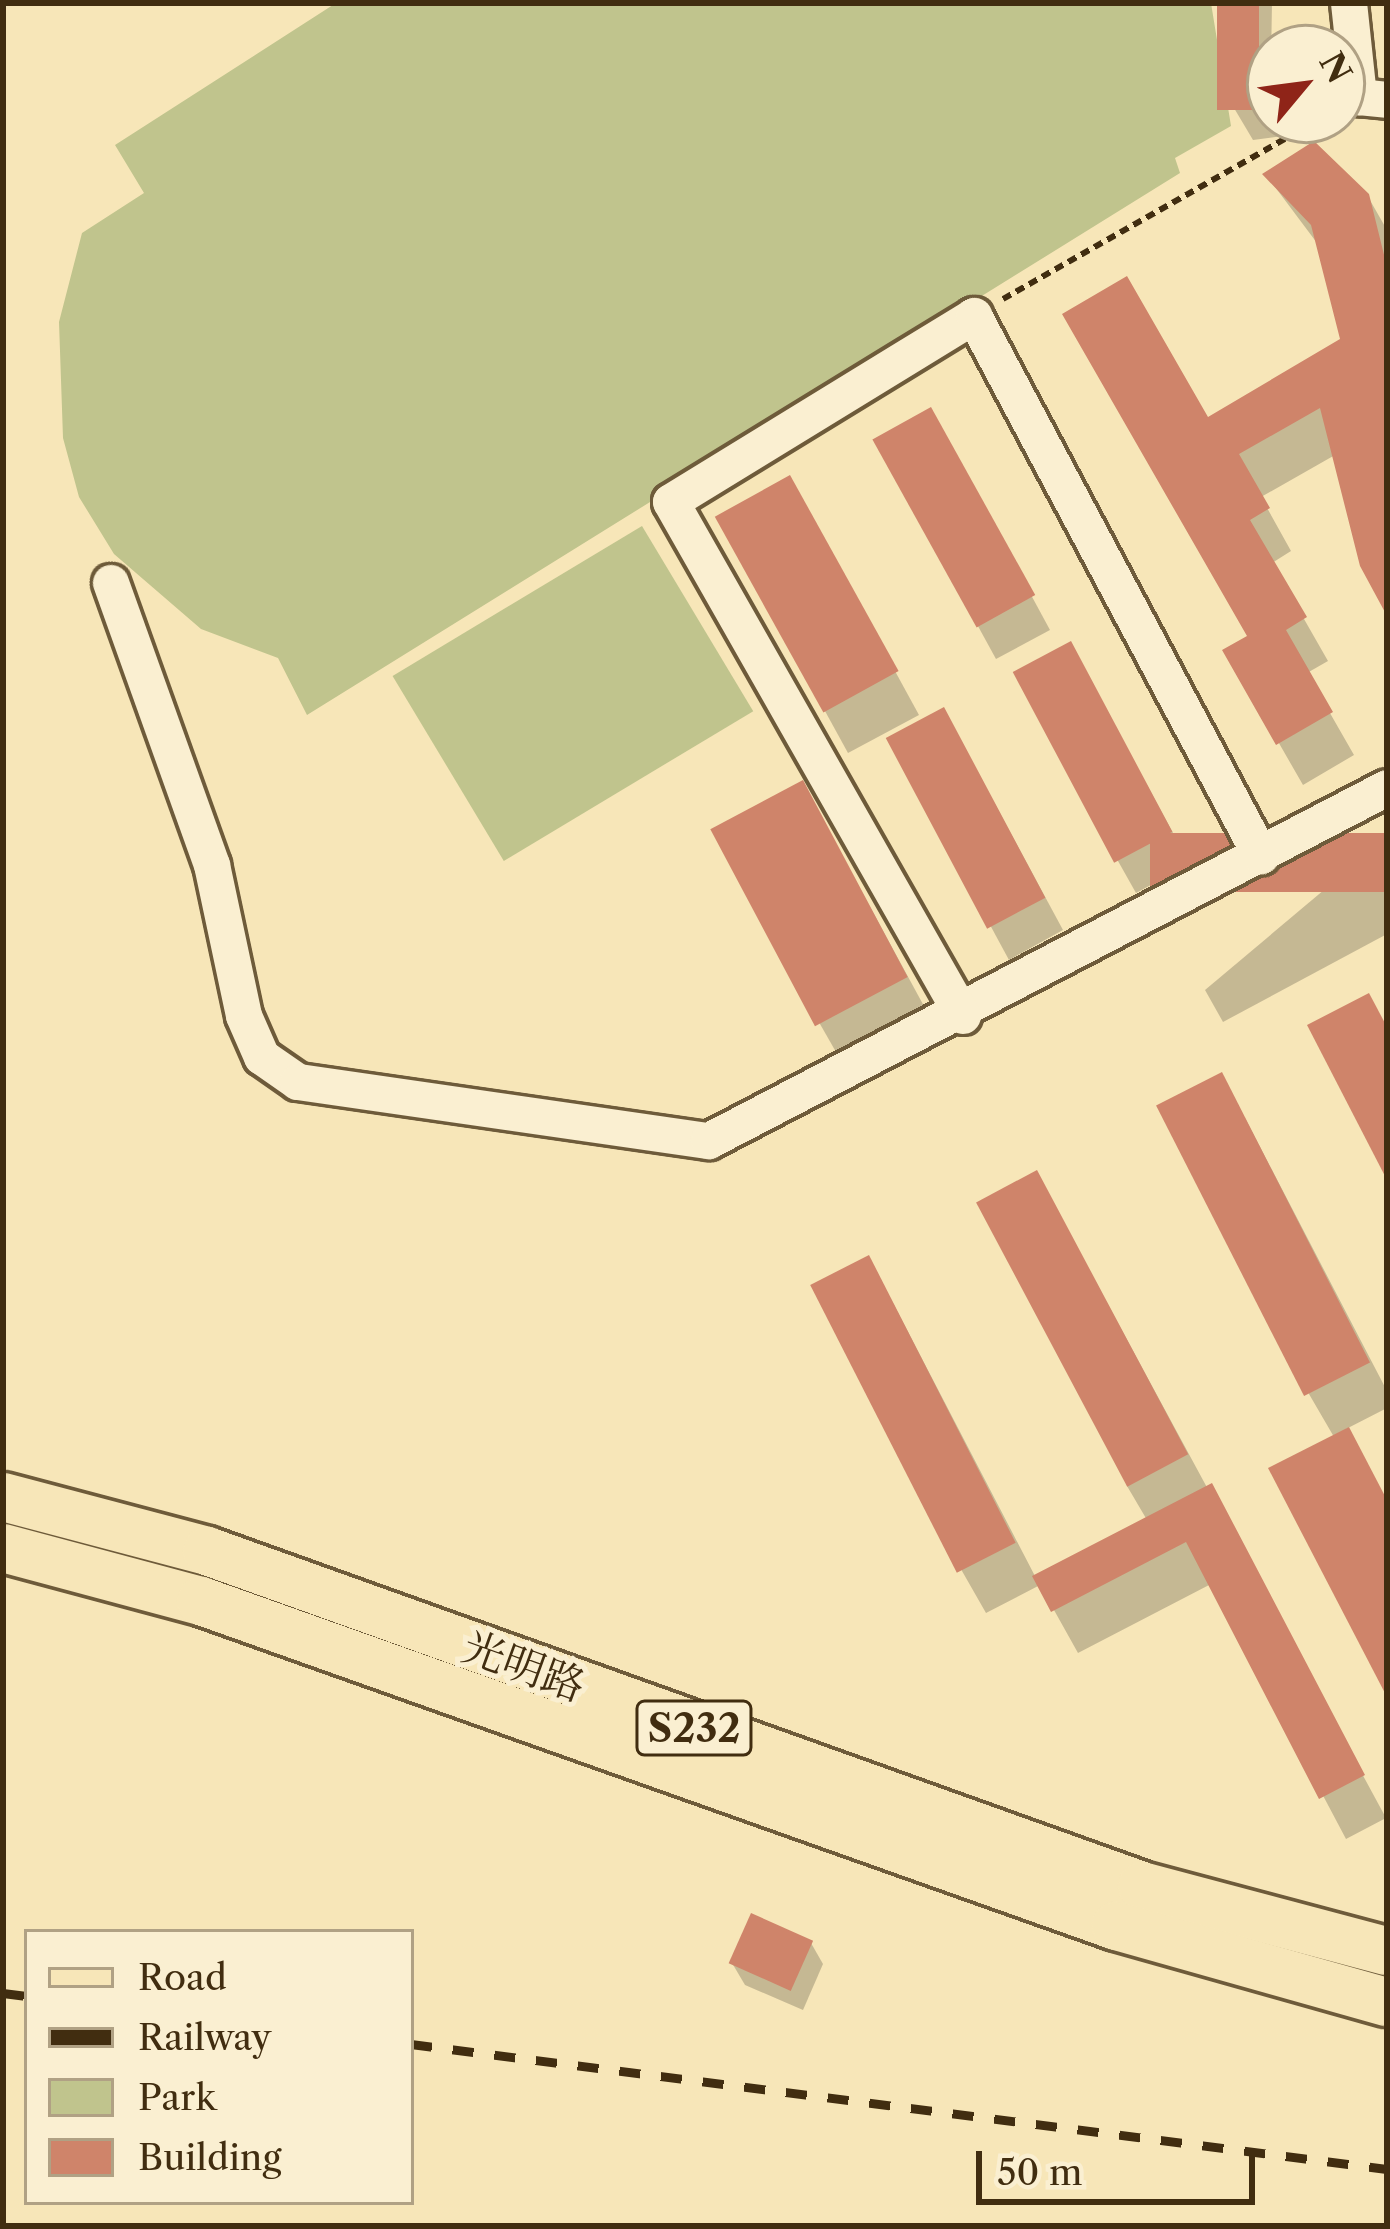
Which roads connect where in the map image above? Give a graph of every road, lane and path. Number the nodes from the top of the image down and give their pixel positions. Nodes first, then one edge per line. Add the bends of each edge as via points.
1 (1349, 3) edge
2 (1387, 100) edge
3 (1276, 144) edge
4 (974, 316) junction
5 (111, 583) dead end
6 (1387, 788) edge
7 (1261, 856) junction
8 (963, 1016) junction
9 (3, 1497) edge
10 (3, 1548) edge
11 (1387, 1951) edge
12 (1387, 2002) edge

1 - 2 lane via 1360,97
3 - 4 path
4 - 7 lane
4 - 8 lane via 671,502
5 - 8 lane via 212,865 244,1016 262,1057 298,1082 709,1141
6 - 7 lane
7 - 8 lane
9 - 11 main road, 光明路 / S232 via 207,1551 1142,1886
10 - 12 main road, 光明路 / S232 via 201,1601 1116,1926

